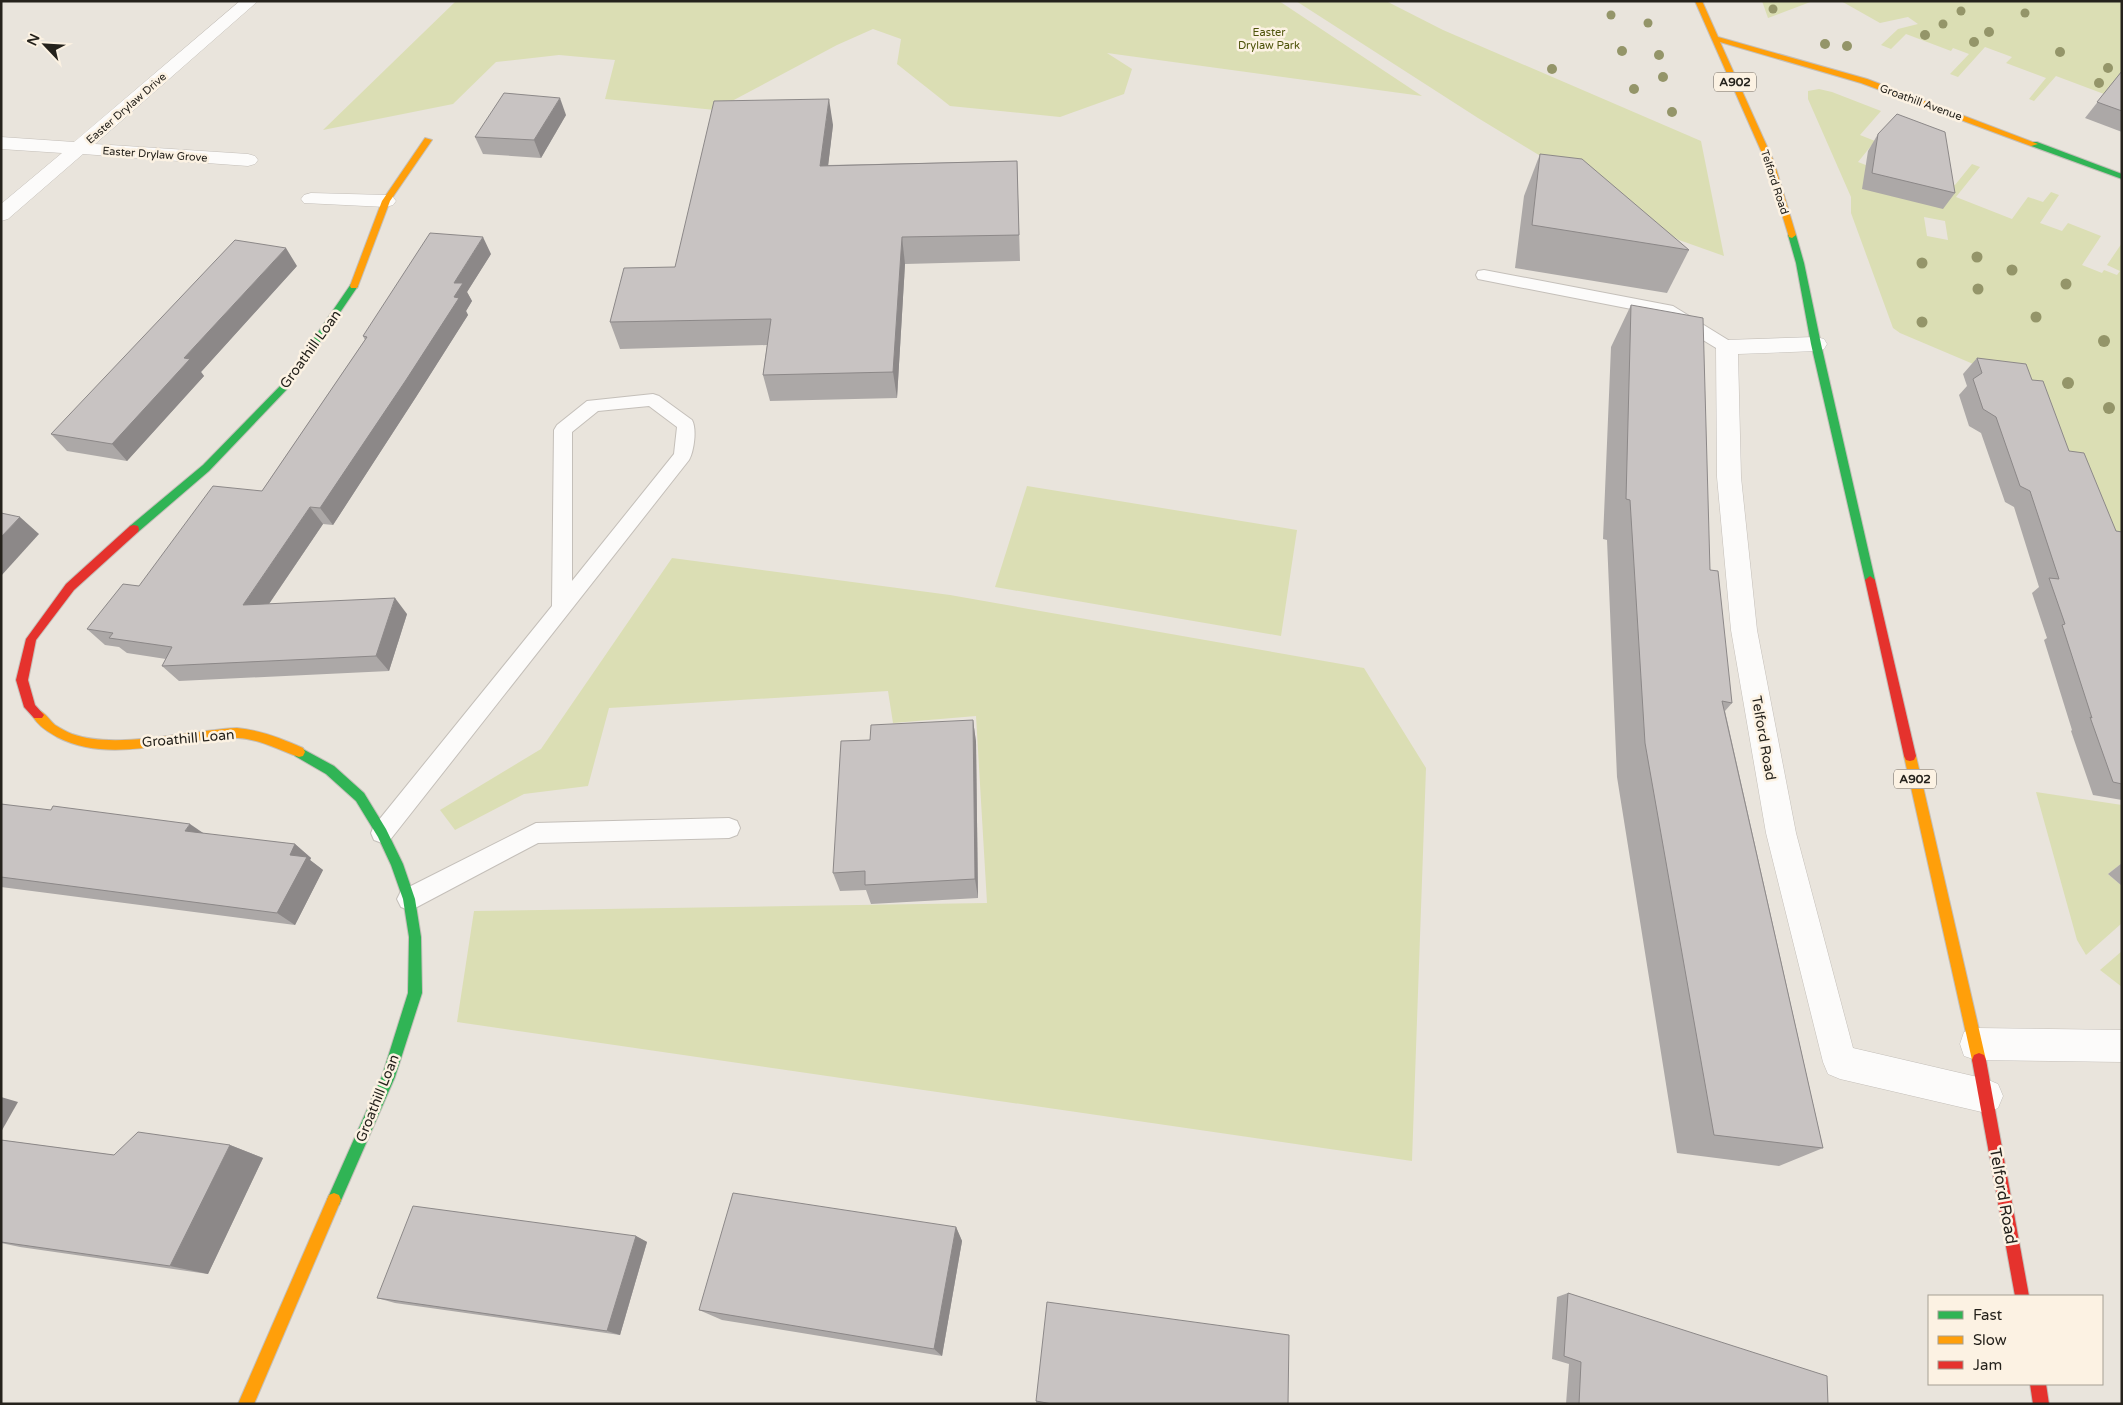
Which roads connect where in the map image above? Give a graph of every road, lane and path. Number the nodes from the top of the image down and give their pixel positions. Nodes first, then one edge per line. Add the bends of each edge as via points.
1 (250, 1) edge
2 (1698, 1) edge
3 (1716, 39) junction
4 (428, 140) dead end
5 (1, 142) edge
6 (79, 148) junction
7 (248, 160) dead end
8 (2122, 177) edge
9 (311, 199) dead end
10 (386, 201) junction
11 (1, 215) edge
12 (1484, 275) dead end
13 (1816, 344) junction
14 (1727, 347) junction
15 (562, 609) junction
16 (728, 828) dead end
17 (382, 833) junction
18 (409, 899) junction
19 (1976, 1044) junction
20 (2122, 1046) edge
21 (1986, 1096) junction
22 (2022, 1295) edge
23 (2038, 1385) edge
24 (246, 1404) edge
25 (2041, 1404) edge

1 - 6 street, Easter Drylaw Drive
2 - 3 street, Telford Road / A902
3 - 8 street, Groathill Avenue via 1864,81
3 - 13 street, Telford Road / A902 via 1770,162 1800,263
4 - 10 street, Groathill Loan
5 - 6 street, Easter Drylaw Grove
6 - 7 street, Easter Drylaw Grove
6 - 11 street, Easter Drylaw Drive
9 - 10 street
10 - 17 street, Groathill Loan via 354,286 287,384 206,468 70,587 31,639 22,680 30,707 52,729 77,740 115,744 238,733 287,746 330,770 360,797
12 - 14 lane via 1666,310
13 - 14 street
13 - 19 street, Telford Road / A902
14 - 21 street, Telford Road via 1729,477 1744,630 1782,833 1840,1062
15 - 15 lane via 683,455 686,425 653,400 593,405 563,430
15 - 17 lane
16 - 18 lane via 536,833
17 - 18 street, Groathill Loan
18 - 24 street, Groathill Loan via 415,937 415,993 388,1077
19 - 20 street
19 - 21 street, Telford Road / A902
21 - 22 street, Telford Road / A902
23 - 25 street

